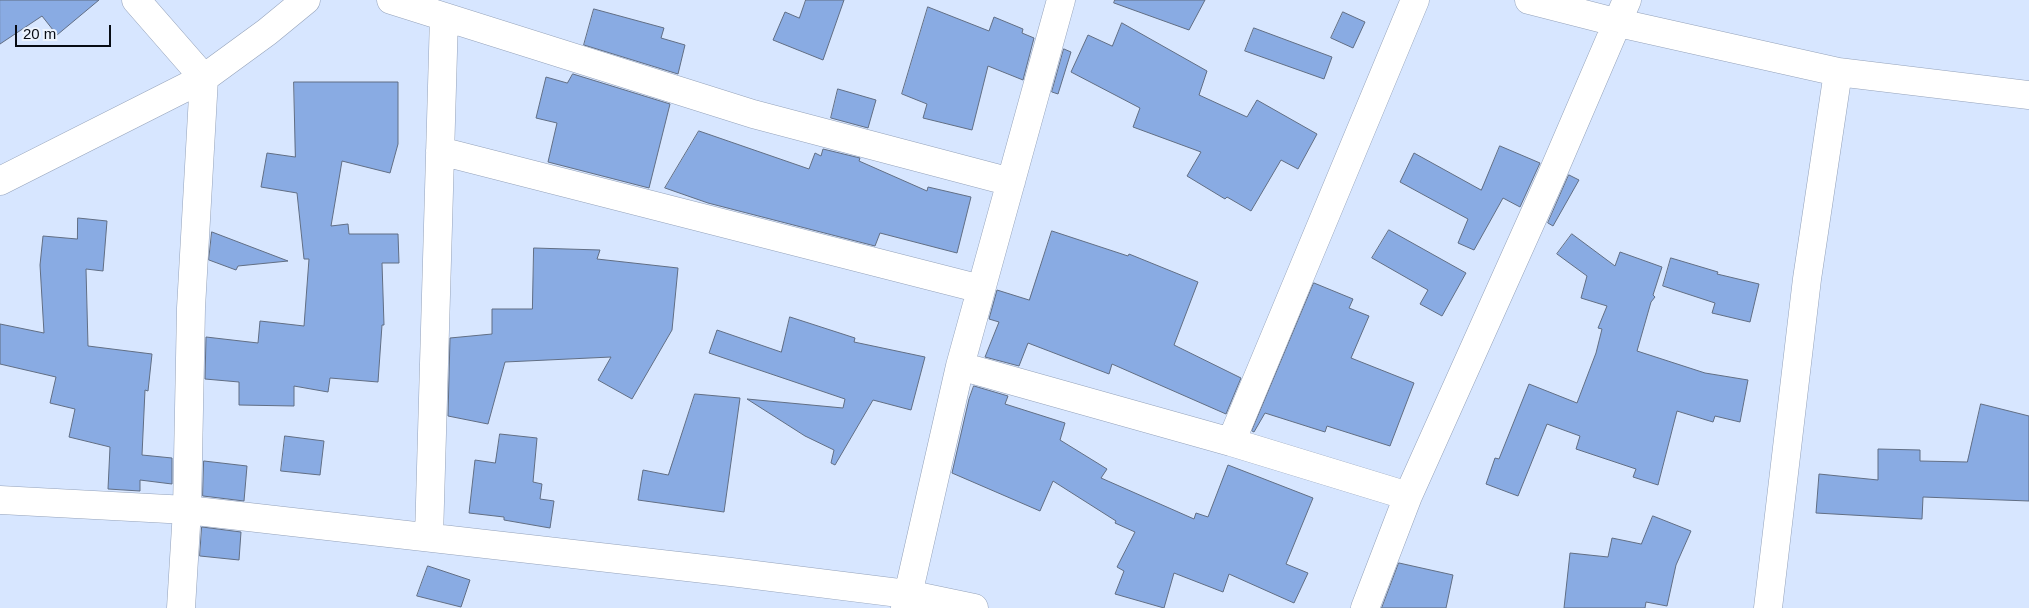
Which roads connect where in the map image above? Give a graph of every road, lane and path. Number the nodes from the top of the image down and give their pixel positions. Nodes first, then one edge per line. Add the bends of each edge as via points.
1 (136, 0) edge
2 (306, 0) edge
3 (391, 0) edge
4 (1061, 0) edge
5 (1414, 0) edge
6 (1529, 0) edge
7 (1623, 12) edge
8 (444, 17) junction
9 (1838, 72) junction
10 (204, 78) junction
11 (2029, 95) edge
12 (440, 152) junction
13 (0, 181) edge
14 (1011, 182) junction
15 (982, 289) junction
16 (960, 366) junction
17 (1231, 442) junction
18 (1408, 496) junction
19 (0, 500) edge
20 (187, 510) junction
21 (429, 538) junction
22 (906, 601) edge
23 (181, 608) edge
24 (974, 608) edge
25 (1366, 608) edge
26 (1768, 608) edge

1 - 10 street
2 - 10 street
3 - 8 street
4 - 14 street
5 - 17 street
6 - 7 street
7 - 9 street
7 - 18 street
8 - 12 street
8 - 14 street via 752,114
9 - 11 street
9 - 26 street via 1807,280
10 - 13 street
10 - 20 street via 190,308
12 - 15 street
12 - 21 street
14 - 15 street
15 - 16 street
16 - 17 street
16 - 22 street
17 - 18 street
18 - 25 street
19 - 20 street
20 - 21 street
20 - 23 street
21 - 22 street
22 - 24 street

